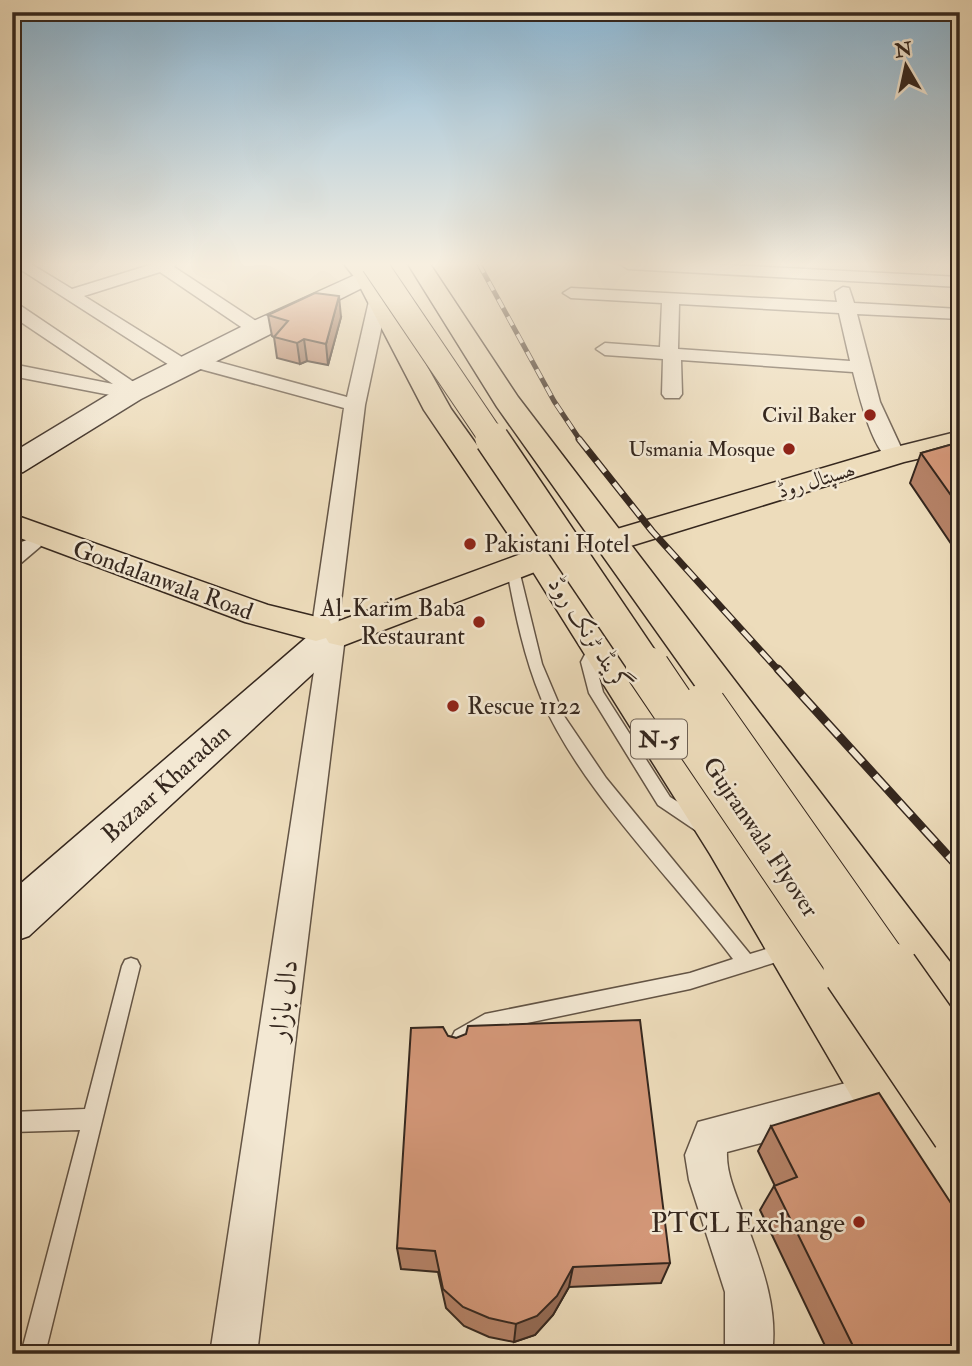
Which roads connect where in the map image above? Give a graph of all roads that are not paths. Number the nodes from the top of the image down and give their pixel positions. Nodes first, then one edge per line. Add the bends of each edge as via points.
1 (41, 328) edge
2 (127, 328) edge
3 (366, 328) edge
4 (399, 328) edge
5 (411, 328) edge
6 (432, 328) edge
7 (460, 328) edge
8 (675, 328) edge
9 (852, 328) edge
10 (256, 329) edge
11 (605, 349) dead end
12 (671, 353) junction
13 (189, 364) junction
14 (861, 367) junction
15 (12, 370) edge
16 (134, 392) junction
17 (672, 394) dead end
18 (507, 401) junction
19 (355, 405) junction
20 (438, 411) junction
21 (960, 440) edge
22 (894, 456) junction
23 (12, 466) edge
24 (612, 541) junction
25 (16, 542) edge
26 (527, 564) junction
27 (325, 637) junction
28 (806, 806) junction
29 (726, 841) junction
30 (12, 921) edge
31 (790, 949) junction
32 (746, 963) junction
33 (131, 966) dead end
34 (960, 1016) edge
35 (457, 1054) edge
36 (960, 1070) edge
37 (880, 1094) junction
38 (93, 1119) junction
39 (12, 1122) edge
40 (960, 1131) edge
41 (960, 1217) edge
42 (33, 1354) edge
43 (233, 1354) edge
44 (748, 1354) edge

1 - 16 street
2 - 13 street
3 - 19 street, دال بازار
4 - 20 main road, گرینڈ ٹرنک روڈ / N-5
5 - 40 main road, Gujranwala Flyover, bridge
6 - 36 main road, Gujranwala Flyover, bridge via 464,357 489,401
7 - 18 main road
8 - 12 street
9 - 14 street
10 - 13 street
11 - 12 street
12 - 14 street
12 - 17 street
13 - 16 street
13 - 19 street
14 - 22 street via 870,402
15 - 16 street
16 - 23 street
18 - 20 main road
18 - 24 main road
19 - 27 street, دال بازار
20 - 26 main road, گرینڈ ٹرنک روڈ / N-5
21 - 22 main road, ھسپتال روڈ
22 - 24 main road, ھسپتال روڈ
24 - 28 main road
25 - 27 main road, Gondalanwala Road via 222,615
26 - 27 main road
26 - 29 main road, گرینڈ ٹرنک روڈ / N-5 via 596,646
26 - 32 lane via 529,643 557,716 628,820
27 - 30 street, Bazaar Kharadan
27 - 43 street, دال بازار
28 - 29 main road
28 - 34 main road
29 - 31 main road, گرینڈ ٹرنک روڈ / N-5
31 - 32 lane
31 - 37 main road, گرینڈ ٹرنک روڈ / N-5
32 - 35 lane via 690,981 485,1023 462,1037
33 - 38 lane
37 - 41 main road, گرینڈ ٹرنک روڈ / N-5
37 - 44 street via 712,1136 706,1155 710,1180 748,1292
38 - 39 lane
38 - 42 lane

